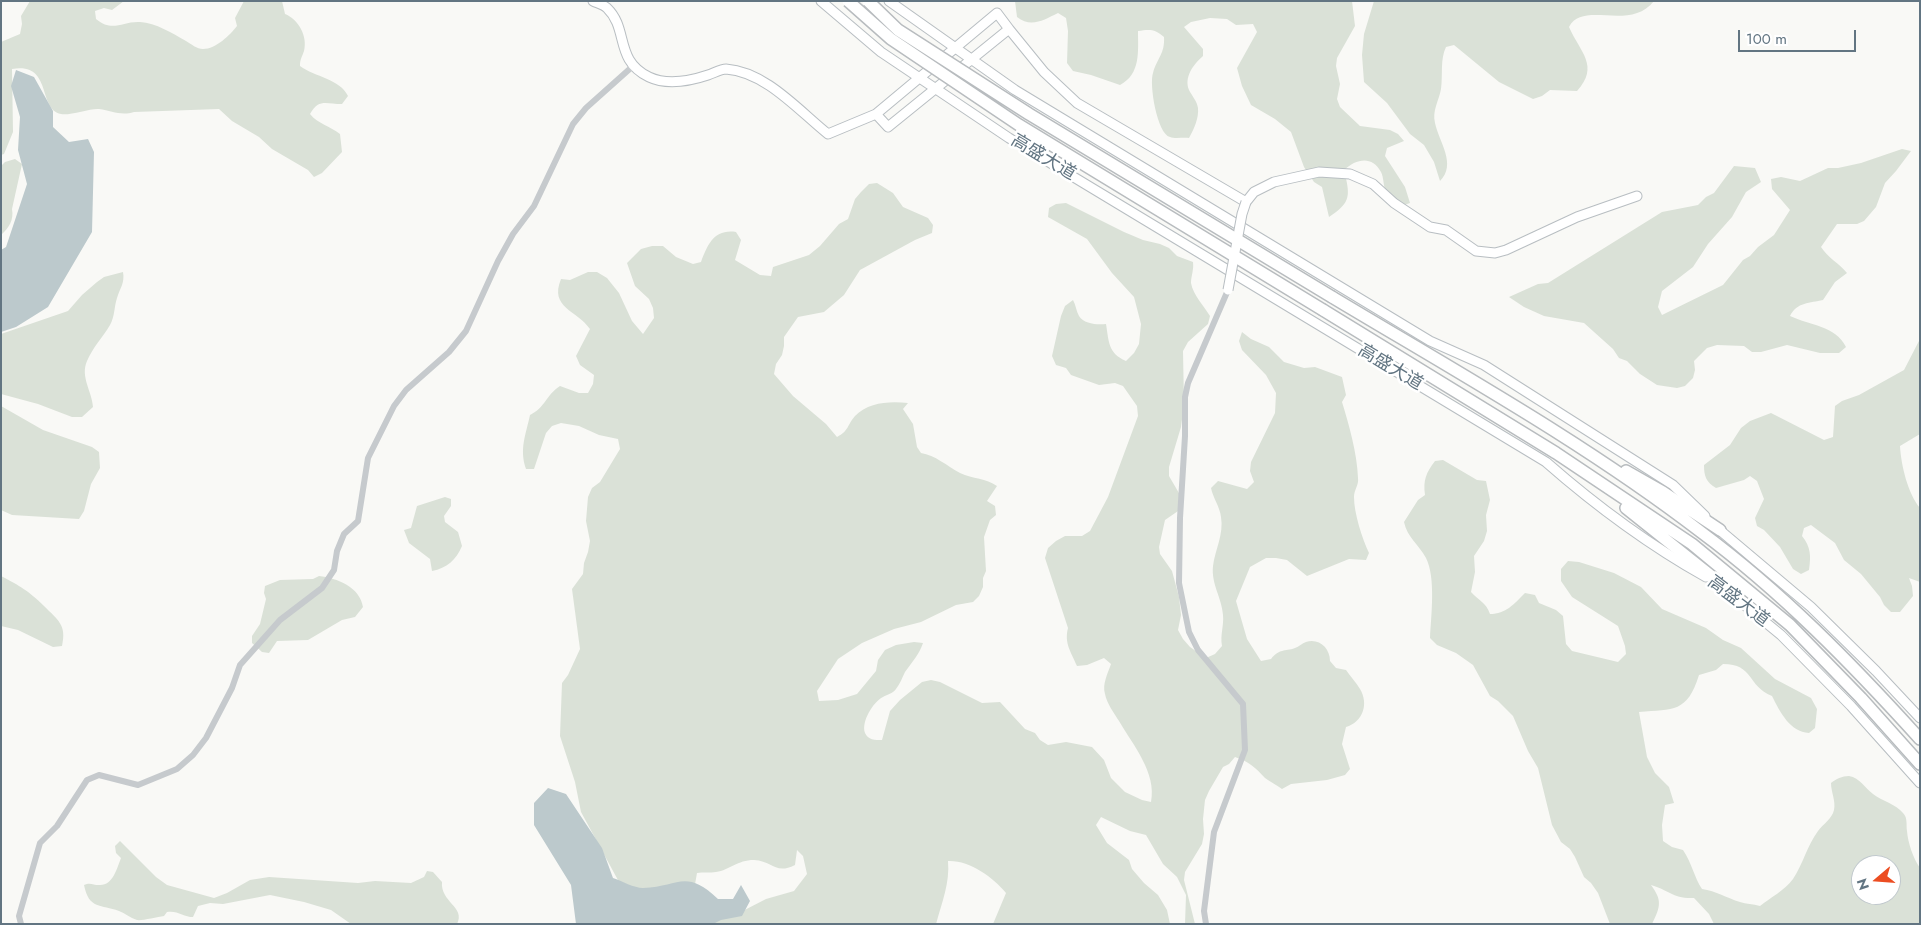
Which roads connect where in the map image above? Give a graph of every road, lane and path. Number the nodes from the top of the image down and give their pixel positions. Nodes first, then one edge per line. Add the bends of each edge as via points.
1 (593, 1) edge
2 (821, 1) edge
3 (848, 1) edge
4 (868, 1) edge
5 (889, 1) edge
6 (1009, 29) junction
7 (955, 47) junction
8 (972, 59) junction
9 (633, 66) junction
10 (920, 77) junction
11 (935, 88) junction
12 (876, 114) junction
13 (1637, 196) dead end
14 (1246, 202) junction
15 (1228, 290) joint
16 (1567, 438) junction
17 (1556, 454) junction
18 (1720, 530) junction
19 (1725, 587) junction
20 (1920, 718) edge
21 (1920, 739) edge
22 (1920, 764) edge
23 (1920, 783) edge
24 (21, 924) edge
25 (1206, 924) edge

1 - 9 main road via 606,7 616,21 626,55
2 - 10 main road, 高盛大道 via 882,52
3 - 17 highway, 高盛大道, bridge via 890,39 1019,126
4 - 16 highway, 高盛大道, bridge via 898,30 1012,103
5 - 7 main road
6 - 7 main road via 997,13
6 - 8 main road
6 - 14 main road via 1044,72 1077,103
7 - 8 main road
7 - 10 main road
8 - 11 main road
8 - 18 main road via 1015,90 1430,341 1484,365 1673,485
9 - 12 main road via 650,78 672,82 692,81 725,69 741,72 769,84 828,134
9 - 24 street via 573,124 534,206 498,261 466,331 394,406 368,458 358,521 344,534 334,570 322,588 280,620 240,665 206,738 194,755 177,769 138,785 99,775 87,780 57,826 40,843 19,916
10 - 11 main road, 高盛大道
10 - 12 main road
11 - 12 main road via 888,127
11 - 19 main road, 高盛大道 via 1009,138 1546,462 1584,495 1680,562
13 - 14 main road via 1577,217 1506,250 1494,252 1476,251 1446,230 1430,227 1394,203 1373,184 1350,174 1319,172 1274,182 1254,192
14 - 15 main road, bridge
15 - 25 street via 1185,397 1180,518 1179,584 1189,632 1198,650 1243,704 1245,750 1214,832 1204,911
16 - 18 highway via 1663,492
16 - 21 highway, 高盛大道 via 1702,532 1800,614
17 - 19 highway
17 - 22 highway, 高盛大道 via 1692,544 1790,625
18 - 20 main road via 1811,607
19 - 23 main road, 高盛大道 via 1781,635

